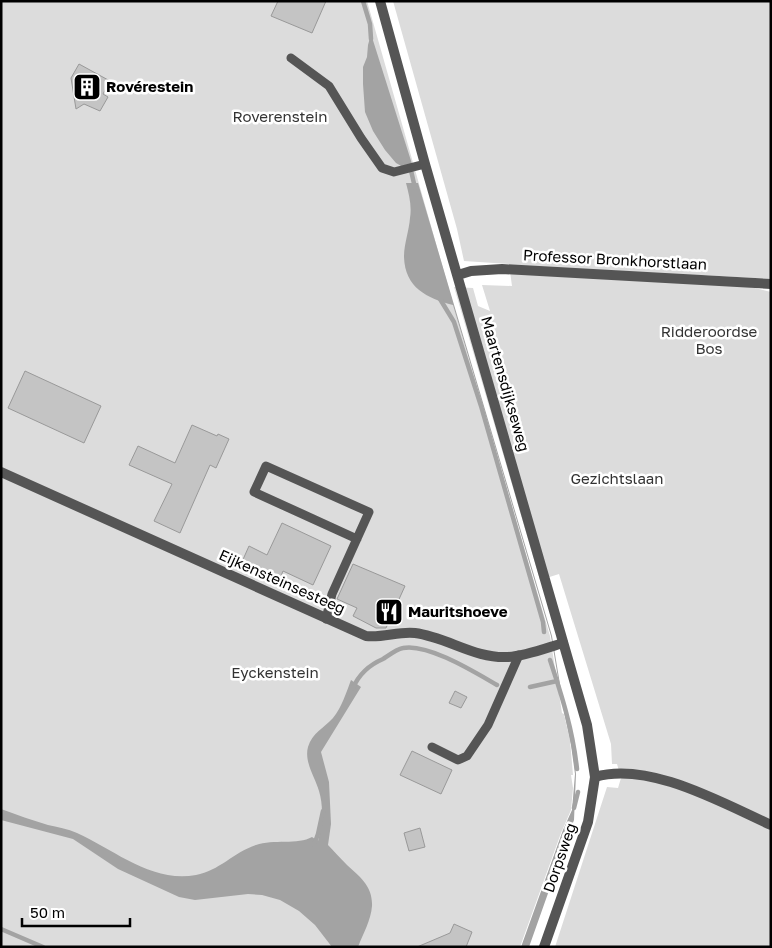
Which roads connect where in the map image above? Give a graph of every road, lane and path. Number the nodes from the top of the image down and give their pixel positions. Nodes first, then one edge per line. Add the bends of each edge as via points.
1 (380, 1) edge
2 (292, 58) dead end
3 (425, 164) junction
4 (458, 275) junction
5 (771, 284) edge
6 (1, 472) edge
7 (357, 539) junction
8 (326, 619) junction
9 (563, 643) junction
10 (519, 655) junction
11 (432, 747) dead end
12 (596, 777) junction
13 (771, 825) edge
14 (544, 947) edge

1 - 3 street, Maartensdijkseweg
2 - 3 lane via 329,86 382,168 394,172
3 - 4 street, Maartensdijkseweg
4 - 5 street, Professor Bronkhorstlaan via 502,269
4 - 9 street, Maartensdijkseweg
6 - 8 street, Eijkensteinsesteeg
7 - 7 lane via 369,512 266,466 254,492
7 - 8 lane via 332,594
8 - 10 street, Eijkensteinsesteeg via 366,636 416,633 478,653 507,657
9 - 10 street, Eijkensteinsesteeg
9 - 12 street, Maartensdijkseweg via 587,725
10 - 11 lane via 488,725 467,756 458,760
12 - 13 street via 635,774 667,780
12 - 14 street, Dorpsweg via 584,837

